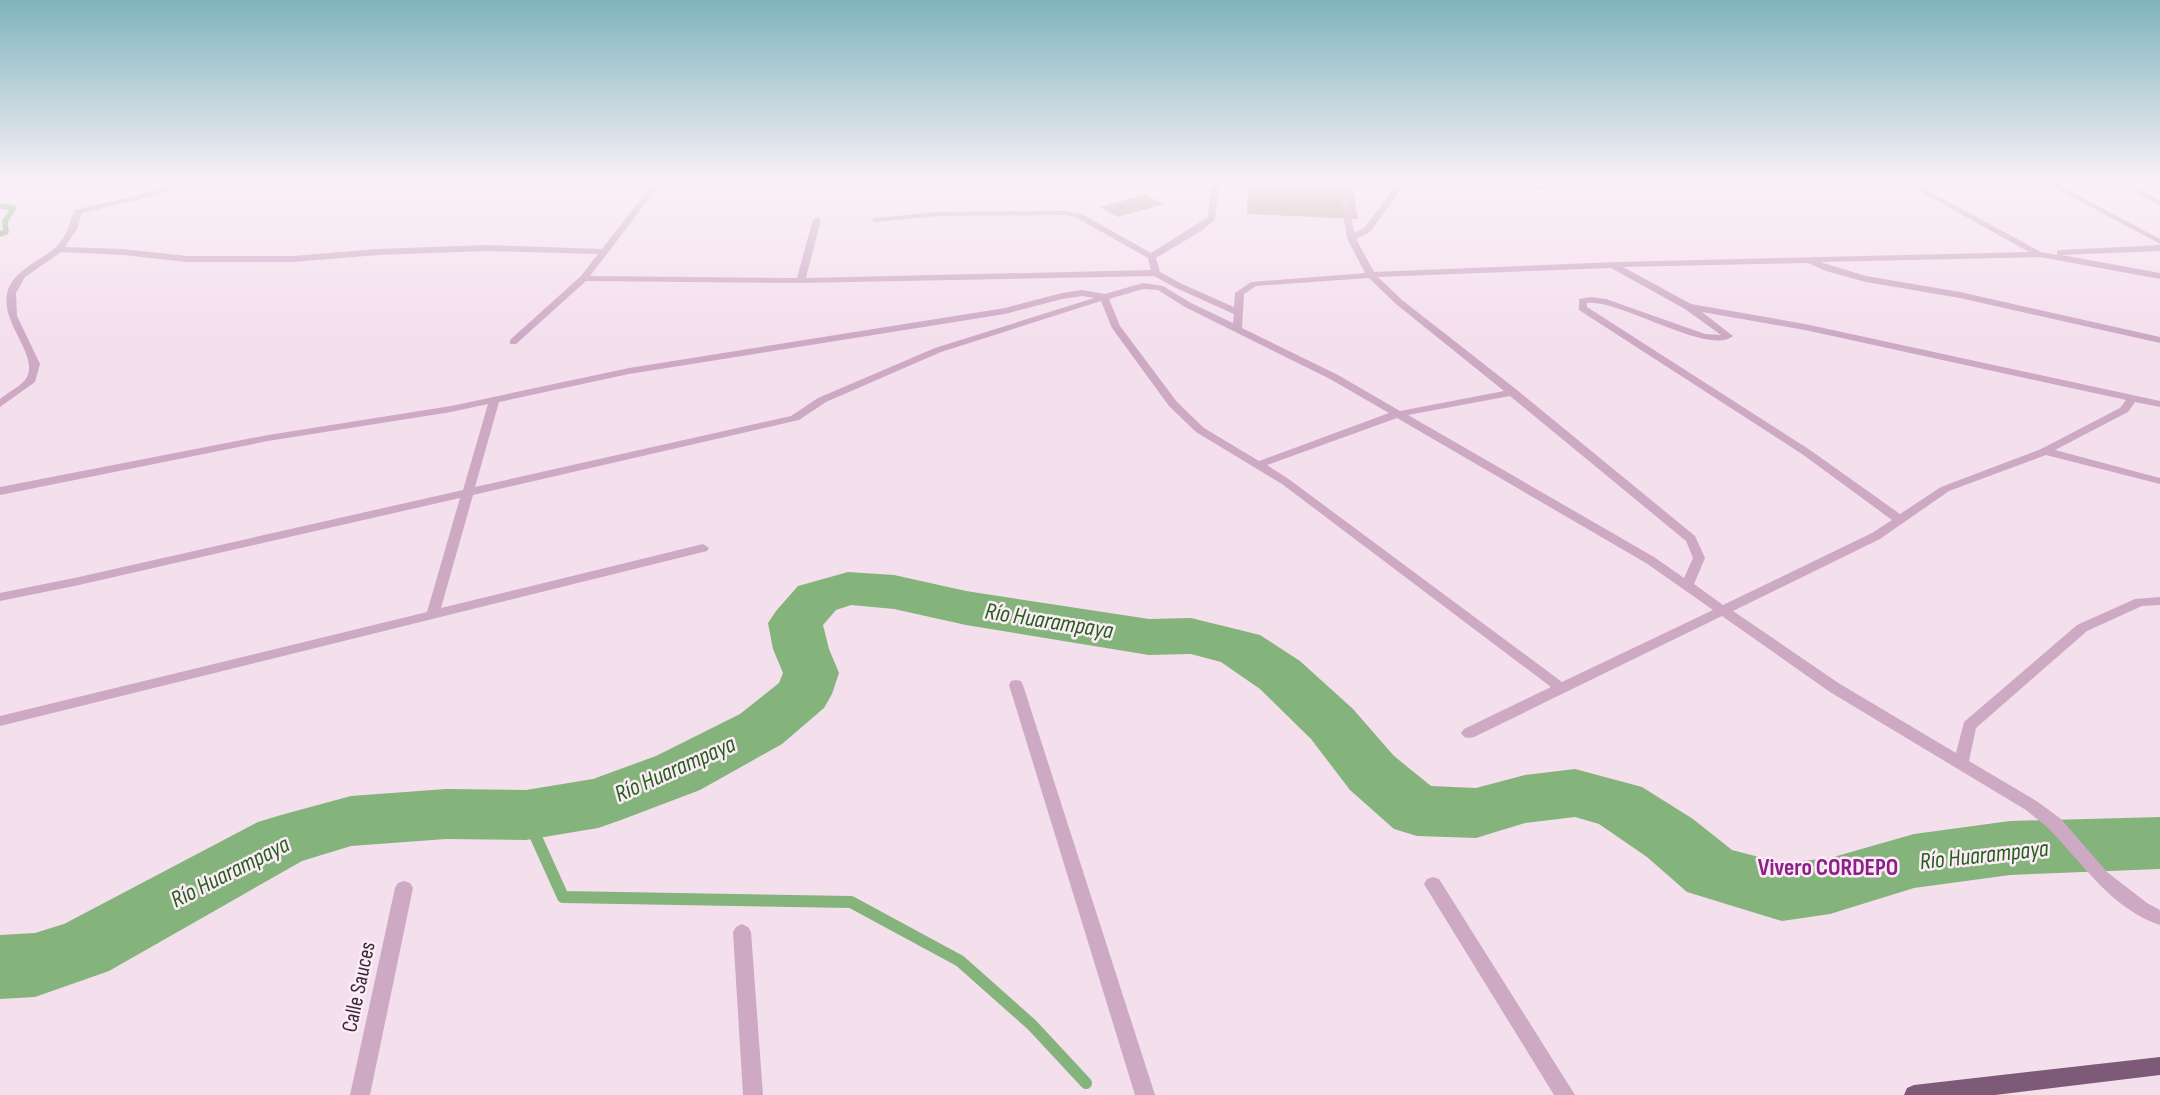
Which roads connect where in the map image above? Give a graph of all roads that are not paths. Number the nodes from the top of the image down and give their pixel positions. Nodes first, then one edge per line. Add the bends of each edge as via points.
1 (69, 234) edge
2 (618, 234) edge
3 (813, 234) edge
4 (1111, 234) edge
5 (1189, 234) edge
6 (1350, 234) edge
7 (1359, 234) edge
8 (2003, 234) edge
9 (2145, 234) edge
10 (1351, 238) junction
11 (2160, 242) edge
12 (2160, 248) edge
13 (59, 249) junction
14 (604, 252) junction
15 (2040, 254) junction
16 (1152, 257) junction
17 (1806, 260) junction
18 (1612, 265) junction
19 (1156, 273) junction
20 (1371, 274) junction
21 (2160, 276) edge
22 (584, 278) junction
23 (801, 280) junction
24 (1104, 297) junction
25 (1684, 306) junction
26 (1239, 313) junction
27 (1237, 329) junction
28 (2160, 340) edge
29 (513, 342) dead end
30 (1513, 392) junction
31 (2132, 398) junction
32 (495, 399) junction
33 (0, 404) edge
34 (2160, 404) edge
35 (1398, 414) junction
36 (2045, 451) junction
37 (1257, 465) junction
38 (2160, 481) edge
39 (0, 491) edge
40 (468, 492) junction
41 (1900, 520) junction
42 (703, 548) dead end
43 (1687, 586) junction
44 (0, 597) edge
45 (2160, 600) edge
46 (1721, 611) junction
47 (432, 616) junction
48 (1016, 685) dead end
49 (1561, 688) junction
50 (0, 721) edge
51 (1469, 733) dead end
52 (1961, 763) junction
53 (1433, 884) dead end
54 (404, 888) dead end
55 (2160, 918) edge
56 (742, 932) dead end
57 (2160, 1066) edge
58 (360, 1095) edge
59 (753, 1095) edge
60 (1145, 1095) edge
61 (1565, 1095) edge
62 (1914, 1095) edge

1 - 13 street
2 - 14 street
3 - 23 street
4 - 16 street
5 - 16 street via 1163,247
6 - 10 street
7 - 10 street
8 - 15 street
9 - 11 street
10 - 20 street
12 - 15 street
13 - 14 street via 206,259 293,259 486,248
13 - 33 street via 22,275 11,293 12,316 35,364 31,380
14 - 22 street
15 - 17 street
15 - 21 street
16 - 19 street
17 - 18 street
17 - 28 street via 1829,270
18 - 20 street
18 - 25 street
19 - 23 street
19 - 26 street
20 - 26 street via 1254,284 1240,293
20 - 30 street via 1399,302
22 - 23 street
22 - 29 street
24 - 27 street via 1143,286 1160,288
24 - 32 street via 1082,293 1062,296 1005,311 629,371
24 - 37 street via 1115,326 1173,404 1200,430
24 - 40 street via 938,350 822,400 795,418
25 - 31 street via 1805,327
25 - 41 street via 1728,336 1703,336 1606,302 1582,301 1582,308 1806,452
26 - 27 street
27 - 35 street via 1334,377
30 - 35 street
30 - 43 street via 1691,538 1699,558
31 - 34 street
31 - 36 street via 2124,410
32 - 39 street via 268,438
32 - 40 street
35 - 37 street
35 - 43 street via 1650,560
36 - 38 street
36 - 41 street via 1945,490
37 - 49 street via 1286,482
40 - 44 street
40 - 47 street
41 - 46 street via 1876,536
42 - 47 street
43 - 46 street
45 - 52 street via 2140,602 2082,628 1969,726
46 - 49 street
46 - 52 street via 1835,688
47 - 50 street
48 - 60 street
49 - 51 street
52 - 55 street via 2032,806 2055,824 2101,877 2141,908
53 - 61 street
54 - 58 street, Calle Sauces
56 - 59 street
57 - 62 main road

